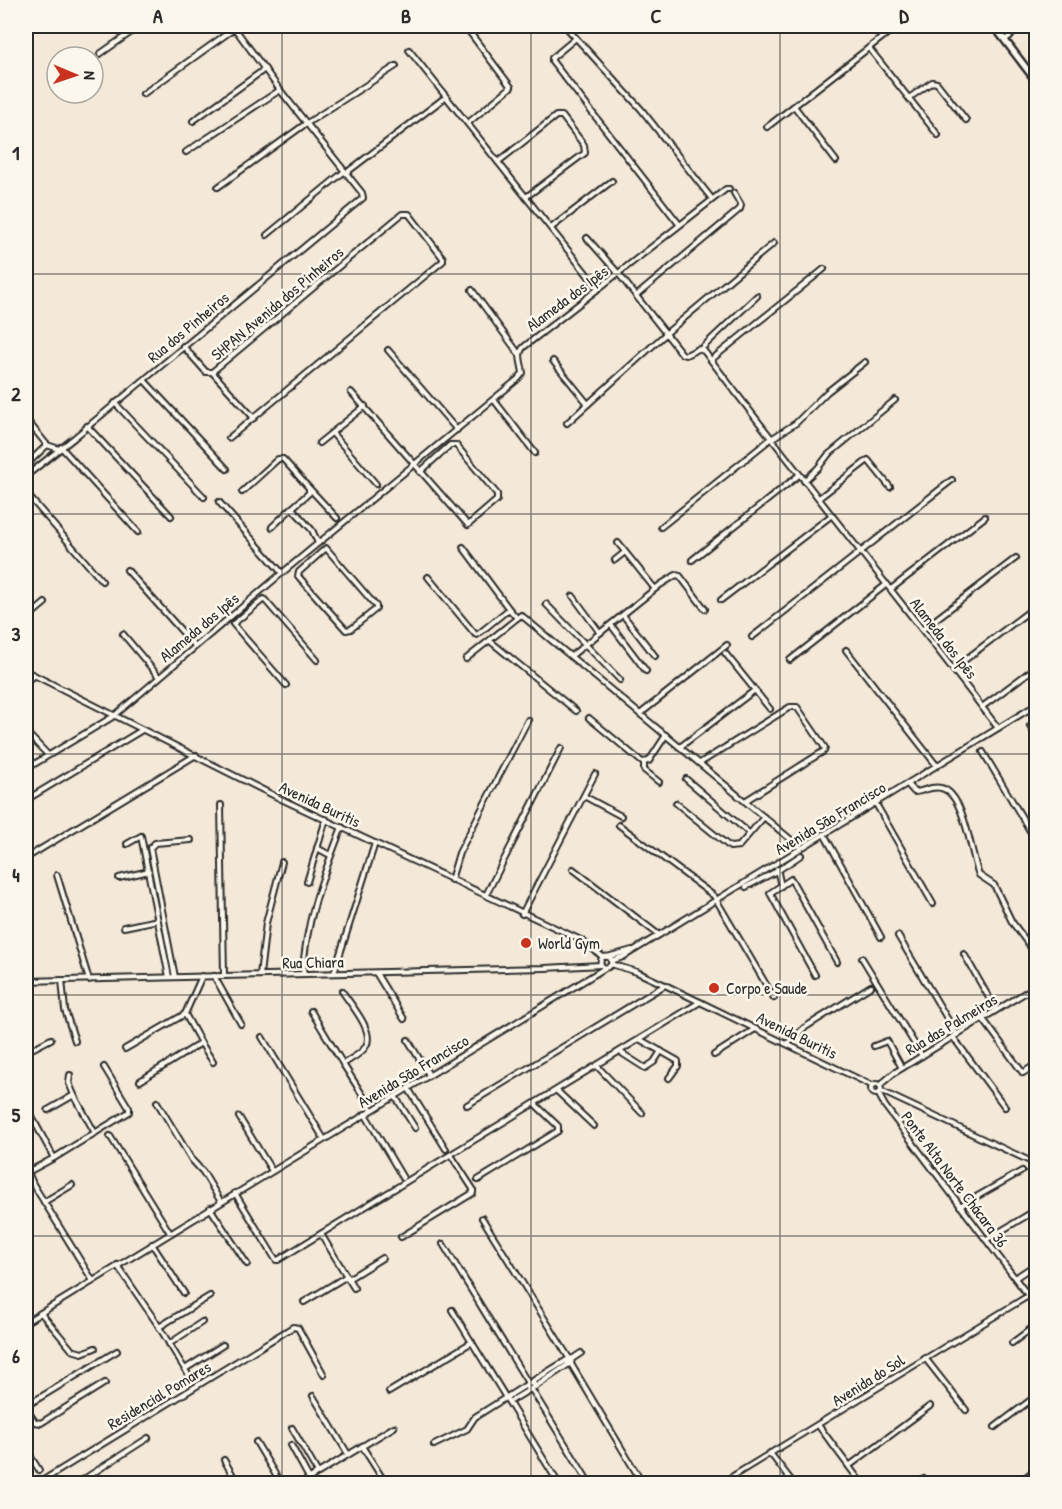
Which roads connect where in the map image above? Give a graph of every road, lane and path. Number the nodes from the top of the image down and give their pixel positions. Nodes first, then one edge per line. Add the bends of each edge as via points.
1 (140, 26) edge
2 (465, 26) edge
3 (565, 26) edge
4 (873, 26) edge
5 (897, 26) edge
6 (994, 26) edge
7 (1023, 26) edge
8 (234, 27) edge
9 (882, 37) junction
10 (576, 38) junction
11 (1005, 40) junction
12 (868, 48) junction
13 (105, 50) edge
14 (409, 50) dead end
15 (396, 66) dead end
16 (265, 69) junction
17 (1036, 81) edge
18 (280, 90) junction
19 (143, 94) dead end
20 (909, 98) junction
21 (443, 99) dead end
22 (794, 106) junction
23 (966, 120) dead end
24 (193, 121) dead end
25 (308, 123) junction
26 (468, 123) junction
27 (767, 127) dead end
28 (938, 135) dead end
29 (186, 152) dead end
30 (836, 161) dead end
31 (498, 162) junction
32 (346, 172) junction
33 (612, 182) dead end
34 (218, 187) dead end
35 (729, 189) dead end
36 (734, 192) dead end
37 (526, 197) junction
38 (712, 199) junction
39 (679, 224) junction
40 (551, 228) junction
41 (267, 235) dead end
42 (587, 238) dead end
43 (774, 243) dead end
44 (824, 269) dead end
45 (618, 273) junction
46 (598, 288) junction
47 (472, 290) dead end
48 (636, 296) junction
49 (757, 296) dead end
50 (666, 334) junction
51 (183, 346) junction
52 (700, 349) junction
53 (388, 350) dead end
54 (520, 354) junction
55 (711, 360) junction
56 (553, 361) dead end
57 (865, 362) dead end
58 (212, 372) junction
59 (144, 380) junction
60 (351, 392) dead end
61 (494, 400) junction
62 (895, 400) dead end
63 (115, 403) junction
64 (588, 404) junction
65 (365, 406) junction
66 (254, 418) junction
67 (26, 419) edge
68 (567, 423) dead end
69 (87, 426) junction
70 (457, 430) junction
71 (332, 433) junction
72 (230, 438) dead end
73 (771, 439) junction
74 (319, 443) dead end
75 (47, 445) junction
76 (60, 448) junction
77 (535, 453) dead end
78 (26, 465) edge
79 (413, 465) junction
80 (227, 469) dead end
81 (420, 472) junction
82 (799, 475) junction
83 (26, 476) edge
84 (952, 480) dead end
85 (804, 481) junction
86 (376, 484) dead end
87 (890, 487) dead end
88 (309, 488) junction
89 (242, 492) dead end
90 (26, 493) edge
91 (204, 497) dead end
92 (819, 498) junction
93 (219, 502) dead end
94 (292, 508) junction
95 (832, 514) junction
96 (171, 516) dead end
97 (985, 517) dead end
98 (337, 519) dead end
99 (272, 527) dead end
100 (661, 527) dead end
101 (138, 532) dead end
102 (318, 543) junction
103 (618, 543) dead end
104 (463, 548) dead end
105 (861, 551) junction
106 (307, 552) junction
107 (625, 552) junction
108 (1016, 558) dead end
109 (313, 560) junction
110 (615, 560) dead end
111 (692, 560) dead end
112 (128, 570) dead end
113 (282, 573) junction
114 (428, 577) dead end
115 (102, 581) dead end
116 (887, 584) junction
117 (655, 589) junction
118 (891, 590) junction
119 (573, 596) dead end
120 (721, 600) dead end
121 (45, 603) dead end
122 (546, 604) dead end
123 (242, 606) junction
124 (1036, 606) edge
125 (509, 609) junction
126 (705, 609) dead end
127 (250, 611) junction
128 (622, 615) junction
129 (517, 618) junction
130 (26, 619) edge
131 (611, 625) junction
132 (925, 627) junction
133 (600, 633) junction
134 (123, 634) dead end
135 (752, 637) dead end
136 (490, 641) junction
137 (194, 644) junction
138 (586, 644) junction
139 (727, 645) dead end
140 (846, 650) dead end
141 (725, 653) dead end
142 (655, 656) dead end
143 (571, 657) junction
144 (466, 659) dead end
145 (317, 660) dead end
146 (790, 660) dead end
147 (1036, 667) edge
148 (953, 669) junction
149 (26, 671) edge
150 (646, 671) dead end
151 (34, 675) junction
152 (159, 677) junction
153 (620, 680) dead end
154 (26, 682) edge
155 (285, 685) dead end
156 (755, 690) junction
157 (1036, 705) edge
158 (982, 707) junction
159 (771, 709) dead end
160 (576, 711) dead end
161 (640, 714) junction
162 (114, 716) junction
163 (589, 718) dead end
164 (528, 720) dead end
165 (1030, 726) dead end
166 (998, 728) junction
167 (142, 730) junction
168 (26, 732) edge
169 (666, 735) junction
170 (1036, 736) edge
171 (680, 747) junction
172 (561, 748) dead end
173 (983, 752) dead end
174 (48, 755) junction
175 (196, 755) junction
176 (644, 762) junction
177 (700, 763) junction
178 (937, 766) junction
179 (26, 768) edge
180 (595, 774) dead end
181 (686, 779) dead end
182 (659, 782) dead end
183 (908, 785) junction
184 (584, 796) junction
185 (26, 800) edge
186 (745, 801) junction
187 (676, 803) dead end
188 (876, 804) junction
189 (220, 805) dead end
190 (621, 816) dead end
191 (764, 817) junction
192 (326, 819) junction
193 (619, 825) dead end
194 (342, 827) junction
195 (749, 833) junction
196 (1034, 833) edge
197 (824, 834) junction
198 (191, 840) dead end
199 (1036, 841) edge
200 (127, 844) dead end
201 (374, 846) junction
202 (317, 848) junction
203 (801, 848) junction
204 (330, 855) junction
205 (801, 855) dead end
206 (26, 858) edge
207 (282, 862) dead end
208 (775, 864) junction
209 (573, 869) dead end
210 (149, 871) junction
211 (777, 871) junction
212 (57, 875) dead end
213 (119, 878) dead end
214 (451, 880) junction
215 (307, 882) dead end
216 (781, 886) junction
217 (746, 887) dead end
218 (486, 895) junction
219 (717, 900) junction
220 (933, 904) dead end
221 (522, 914) junction
222 (158, 920) junction
223 (124, 927) dead end
224 (659, 935) junction
225 (898, 936) dead end
226 (881, 937) dead end
227 (964, 954) dead end
228 (862, 958) dead end
229 (608, 960) junction
230 (837, 962) dead end
231 (603, 966) junction
232 (1036, 967) edge
233 (376, 972) junction
234 (334, 973) junction
235 (303, 974) junction
236 (260, 975) junction
237 (815, 975) dead end
238 (202, 976) junction
239 (214, 976) junction
240 (224, 976) junction
241 (169, 977) junction
242 (175, 977) junction
243 (62, 980) junction
244 (89, 980) junction
245 (26, 981) edge
246 (664, 985) junction
247 (871, 986) dead end
248 (1036, 986) edge
249 (342, 991) dead end
250 (774, 998) dead end
251 (700, 1002) junction
252 (311, 1011) dead end
253 (996, 1011) junction
254 (185, 1014) junction
255 (404, 1019) dead end
256 (983, 1019) junction
257 (241, 1024) dead end
258 (756, 1028) junction
259 (955, 1036) junction
260 (262, 1037) dead end
261 (51, 1040) dead end
262 (408, 1040) dead end
263 (641, 1040) junction
264 (75, 1041) dead end
265 (201, 1043) junction
266 (788, 1043) junction
267 (874, 1046) dead end
268 (125, 1049) dead end
269 (26, 1052) edge
270 (621, 1052) junction
271 (661, 1052) junction
272 (714, 1055) dead end
273 (922, 1056) junction
274 (213, 1062) dead end
275 (343, 1064) junction
276 (1036, 1064) edge
277 (597, 1066) junction
278 (104, 1067) dead end
279 (902, 1068) junction
280 (70, 1075) dead end
281 (429, 1075) junction
282 (669, 1078) dead end
283 (140, 1081) dead end
284 (880, 1085) junction
285 (873, 1086) junction
286 (408, 1088) junction
287 (557, 1091) junction
288 (880, 1092) junction
289 (74, 1095) junction
290 (395, 1096) junction
291 (157, 1101) dead end
292 (535, 1104) junction
293 (467, 1105) dead end
294 (26, 1106) edge
295 (1005, 1107) dead end
296 (48, 1110) dead end
297 (372, 1110) junction
298 (642, 1113) dead end
299 (365, 1114) junction
300 (239, 1117) dead end
301 (594, 1126) dead end
302 (415, 1128) dead end
303 (94, 1133) junction
304 (110, 1136) dead end
305 (324, 1139) junction
306 (446, 1149) dead end
307 (451, 1155) junction
308 (54, 1158) junction
309 (1036, 1164) edge
310 (272, 1171) junction
311 (1022, 1171) dead end
312 (27, 1173) edge
313 (403, 1178) dead end
314 (478, 1180) dead end
315 (72, 1185) dead end
316 (235, 1193) junction
317 (44, 1202) junction
318 (221, 1202) junction
319 (960, 1206) junction
320 (210, 1208) junction
321 (1036, 1210) edge
322 (482, 1218) dead end
323 (170, 1233) junction
324 (321, 1234) junction
325 (401, 1237) dead end
326 (986, 1240) junction
327 (152, 1244) junction
328 (443, 1244) dead end
329 (382, 1258) dead end
330 (247, 1264) dead end
331 (1036, 1264) edge
332 (117, 1266) junction
333 (348, 1278) junction
334 (1015, 1278) junction
335 (93, 1281) junction
336 (354, 1288) dead end
337 (184, 1293) dead end
338 (210, 1296) dead end
339 (1028, 1296) junction
340 (304, 1302) dead end
341 (1036, 1306) edge
342 (452, 1310) dead end
343 (41, 1313) junction
344 (26, 1322) edge
345 (202, 1322) dead end
346 (1036, 1325) edge
347 (159, 1327) junction
348 (472, 1342) junction
349 (1012, 1343) dead end
350 (169, 1344) junction
351 (223, 1345) dead end
352 (95, 1348) dead end
353 (117, 1351) dead end
354 (581, 1353) dead end
355 (925, 1358) junction
356 (570, 1361) junction
357 (184, 1369) junction
358 (324, 1375) dead end
359 (189, 1376) dead end
360 (105, 1383) dead end
361 (529, 1383) junction
362 (532, 1389) junction
363 (389, 1392) dead end
364 (518, 1393) junction
365 (313, 1396) dead end
366 (1036, 1396) edge
367 (508, 1400) junction
368 (930, 1406) dead end
369 (26, 1407) edge
370 (966, 1410) dead end
371 (818, 1425) junction
372 (394, 1426) dead end
373 (994, 1427) dead end
374 (291, 1428) dead end
375 (148, 1438) dead end
376 (256, 1442) dead end
377 (291, 1445) dead end
378 (434, 1445) dead end
379 (362, 1446) junction
380 (26, 1449) edge
381 (770, 1453) junction
382 (348, 1454) junction
383 (224, 1460) dead end
384 (849, 1466) junction
385 (1036, 1469) edge
386 (39, 1470) dead end
387 (318, 1473) junction
388 (309, 1478) junction
389 (924, 1479) dead end
390 (1022, 1480) dead end
391 (37, 1484) edge
392 (76, 1484) edge
393 (238, 1484) edge
394 (281, 1484) edge
395 (300, 1484) edge
396 (386, 1484) edge
397 (559, 1484) edge
398 (590, 1484) edge
399 (643, 1484) edge
400 (720, 1484) edge
401 (794, 1484) edge
402 (862, 1484) edge
403 (918, 1484) edge

1 - 13 street
2 - 26 street via 511,87
3 - 10 street
4 - 9 street
5 - 9 street
6 - 11 main road
7 - 11 street
8 - 16 street
8 - 19 street
9 - 12 street
10 - 38 street via 641,109
10 - 39 street via 552,62
11 - 17 main road
12 - 20 street
12 - 22 street
14 - 26 street
15 - 25 street
16 - 18 street
16 - 24 street
18 - 25 street
18 - 29 street
20 - 23 street via 934,82
20 - 28 street
21 - 32 street
22 - 27 street
22 - 30 street
25 - 32 street
25 - 34 street
26 - 31 street
31 - 37 street
31 - 37 street via 556,116 562,116 584,145 585,153
32 - 41 street
32 - 51 street, Rua dos Pinheiros via 363,196 361,200
33 - 40 street
35 - 38 street
36 - 48 street via 740,209
37 - 40 street
38 - 39 street
39 - 45 street
40 - 46 street
42 - 45 street
43 - 50 street
44 - 55 street
45 - 46 street, Alameda dos Ipês
45 - 48 street, Alameda dos Ipês
46 - 54 street, Alameda dos Ipês via 521,349
47 - 54 street
48 - 50 street, Alameda dos Ipês
49 - 52 street
50 - 52 street, Alameda dos Ipês via 684,355
50 - 64 street
51 - 58 street via 206,372
51 - 59 street, Rua dos Pinheiros
52 - 55 street, Alameda dos Ipês
53 - 70 street
54 - 61 street, Alameda dos Ipês via 522,375
55 - 73 street, Alameda dos Ipês
56 - 64 street
57 - 73 street via 796,423
58 - 66 street, SHPAN Avenida dos Pinheiros
58 - 66 street, SHPAN Avenida dos Pinheiros via 404,213 409,214 443,258 441,263
59 - 63 street, Rua dos Pinheiros
59 - 80 street
60 - 65 street
61 - 70 street, Alameda dos Ipês
61 - 77 street
62 - 85 street via 828,455
63 - 69 street, Rua dos Pinheiros
63 - 91 street
64 - 68 street
65 - 71 street
65 - 79 street
66 - 72 street
67 - 75 street
69 - 76 street, Rua dos Pinheiros
69 - 96 street
70 - 79 street, Alameda dos Ipês
71 - 74 street
71 - 86 street
73 - 82 street, Alameda dos Ipês
73 - 100 street
75 - 76 street
75 - 78 street
76 - 83 street, Rua dos Pinheiros
76 - 101 street
79 - 81 street
79 - 102 street, Alameda dos Ipês
81 - 81 street via 468,525 497,500 497,494 456,445 450,445
82 - 85 street, Alameda dos Ipês
82 - 111 street
84 - 105 street
85 - 92 street, Alameda dos Ipês
87 - 92 street via 868,460
88 - 89 street via 280,459
88 - 94 street via 309,493
88 - 98 street
90 - 115 street
92 - 95 street, Alameda dos Ipês
93 - 113 street
94 - 99 street
94 - 102 street
95 - 105 street, Alameda dos Ipês
95 - 120 street
97 - 118 street
102 - 106 street, Alameda dos Ipês
103 - 107 street
104 - 125 street
105 - 116 street, Alameda dos Ipês
105 - 135 street
106 - 109 street
106 - 113 street, Alameda dos Ipês
107 - 110 street
107 - 117 street
108 - 132 street
109 - 109 street via 329,549 376,609 346,630 297,576
112 - 137 street
113 - 123 street, Alameda dos Ipês
114 - 125 street via 477,635
116 - 118 street, Alameda dos Ipês
116 - 146 street
117 - 126 street via 678,575
117 - 128 street
118 - 132 street, Alameda dos Ipês
119 - 133 street
121 - 130 street
122 - 138 street
123 - 127 street
123 - 137 street, Alameda dos Ipês
124 - 148 street
125 - 129 street
127 - 145 street via 264,599
127 - 155 street via 233,624
128 - 131 street
128 - 142 street
129 - 136 street
129 - 143 street via 521,615
131 - 133 street
131 - 150 street
132 - 148 street, Alameda dos Ipês
133 - 138 street
134 - 152 street
136 - 144 street
136 - 160 street
137 - 152 street, Alameda dos Ipês
138 - 143 street
138 - 153 street
139 - 161 street
140 - 178 street
141 - 156 street
143 - 161 street
147 - 158 street
148 - 158 street, Alameda dos Ipês
149 - 151 street, Avenida Buritis
151 - 154 street
151 - 162 street, Avenida Buritis
152 - 162 street, Alameda dos Ipês
156 - 159 street
156 - 171 street
157 - 166 street, Avenida São Francisco
158 - 166 street, Alameda dos Ipês
161 - 169 street
162 - 167 street, Avenida Buritis
162 - 174 street, Alameda dos Ipês
163 - 176 street
164 - 214 street via 459,854
165 - 170 street
166 - 178 street, Avenida São Francisco
167 - 175 street, Avenida Buritis
167 - 185 street
168 - 174 street
169 - 171 street
169 - 176 street via 649,761
171 - 177 street
172 - 218 street
173 - 196 street
174 - 179 street, Alameda dos Ipês
175 - 192 street, Avenida Buritis
175 - 206 street
176 - 182 street via 644,770
177 - 186 street
177 - 186 street via 790,707 798,709 825,748
178 - 183 street, Avenida São Francisco
180 - 184 street
181 - 195 street
183 - 188 street, Avenida São Francisco
183 - 232 street via 914,792 939,787 953,796 968,828 979,875 994,885 1012,922 1032,949
184 - 190 street
184 - 221 street
186 - 191 street
187 - 195 street via 730,848 739,846
188 - 197 street, Avenida São Francisco
188 - 220 street
189 - 240 street
191 - 195 street
191 - 203 street
192 - 194 street, Avenida Buritis
192 - 202 street
193 - 219 street
194 - 201 street, Avenida Buritis
194 - 204 street
196 - 199 street
197 - 203 street, Avenida São Francisco
197 - 226 street
198 - 242 street via 155,843 150,848
200 - 210 street via 141,836
201 - 214 street, Avenida Buritis
201 - 234 street
202 - 204 street
202 - 215 street
203 - 208 street, Avenida São Francisco
204 - 235 street via 308,928
205 - 211 street
207 - 236 street via 266,923
208 - 211 street
208 - 219 street, Avenida São Francisco
209 - 224 street
210 - 213 street
210 - 222 street
211 - 216 street
211 - 217 street
212 - 244 street
214 - 218 street, Avenida Buritis
216 - 230 street via 791,879
216 - 237 street via 770,893
218 - 221 street, Avenida Buritis
219 - 224 street, Avenida São Francisco
219 - 250 street
221 - 229 street, Avenida Buritis via 581,940
222 - 223 street
222 - 241 street
224 - 229 street, Avenida São Francisco via 623,957
225 - 259 street
227 - 253 street
228 - 273 street
229 - 231 street, Avenida São Francisco
229 - 231 street via 600,960
229 - 246 street, Avenida Buritis
231 - 233 street, Rua Chiara
231 - 281 street, Avenida São Francisco
233 - 234 street, Rua Chiara
233 - 255 street
234 - 235 street, Rua Chiara
235 - 236 street, Rua Chiara
236 - 240 street, Rua Chiara
238 - 239 street, Rua Chiara
238 - 242 street, Rua Chiara
238 - 254 street
239 - 240 street, Rua Chiara
239 - 257 street
241 - 242 street, Rua Chiara
241 - 244 street, Rua Chiara
243 - 244 street, Rua Chiara
243 - 245 street, Rua Chiara
243 - 264 street via 65,1010
246 - 251 street, Avenida Buritis
246 - 293 street
247 - 266 street via 804,1028
248 - 253 street, Rua das Palmeiras
249 - 275 street via 368,1030 362,1052
251 - 258 street, Avenida Buritis
251 - 263 street
252 - 275 street
253 - 256 street, Rua das Palmeiras
254 - 265 street
254 - 268 street
256 - 259 street, Rua das Palmeiras
256 - 276 street via 1023,1073
258 - 266 street, Avenida Buritis
258 - 272 street
259 - 273 street, Rua das Palmeiras
259 - 295 street
260 - 305 street
261 - 269 street
262 - 281 street
263 - 270 street
263 - 271 street
265 - 274 street
265 - 283 street
266 - 285 street, Avenida Buritis
267 - 279 street via 887,1041
270 - 271 street via 645,1068
270 - 277 street
271 - 282 street via 678,1061
273 - 279 street, Rua das Palmeiras
275 - 297 street
277 - 287 street
277 - 298 street
278 - 303 street via 129,1110
279 - 284 street, Rua das Palmeiras
280 - 289 street
281 - 286 street, Avenida São Francisco
284 - 285 street
284 - 288 street
285 - 288 street, Ponte Alta Norte Chácara 36 via 872,1092
286 - 290 street, Avenida São Francisco
286 - 306 street
287 - 292 street
287 - 301 street
288 - 309 street
288 - 319 street, Ponte Alta Norte Chácara 36 via 885,1106
289 - 296 street
289 - 303 street
290 - 297 street, Avenida São Francisco
290 - 302 street
291 - 318 street
292 - 307 street
292 - 314 street via 558,1126 558,1131
294 - 308 street
297 - 299 street, Avenida São Francisco
299 - 305 street, Avenida São Francisco
299 - 313 street
300 - 310 street
303 - 308 street
304 - 323 street
305 - 310 street, Avenida São Francisco
307 - 324 street
307 - 325 street via 473,1193
308 - 312 street
310 - 316 street, Avenida São Francisco
311 - 319 street
312 - 317 street
315 - 317 street
316 - 318 street, Avenida São Francisco
316 - 324 street via 276,1260
317 - 335 street
318 - 320 street, Avenida São Francisco
319 - 326 street, Ponte Alta Norte Chácara 36
320 - 323 street, Avenida São Francisco
320 - 330 street
321 - 326 street
322 - 356 street
323 - 327 street, Avenida São Francisco
324 - 333 street
326 - 334 street, Ponte Alta Norte Chácara 36
327 - 332 street, Avenida São Francisco
327 - 337 street
328 - 361 street
329 - 333 street
331 - 334 street
332 - 335 street, Avenida São Francisco
332 - 347 street
333 - 336 street
333 - 340 street
334 - 339 street, Ponte Alta Norte Chácara 36
335 - 343 street, Avenida São Francisco
338 - 347 street
339 - 341 street, Ponte Alta Norte Chácara 36
339 - 355 street, Avenida do Sol
342 - 348 street
343 - 344 street, Avenida São Francisco
343 - 352 street via 72,1350 82,1353
345 - 350 street
346 - 349 street
347 - 350 street
348 - 363 street
348 - 367 street
350 - 357 street
351 - 357 street
353 - 369 street
354 - 356 street
355 - 370 street
355 - 371 street, Avenida do Sol
356 - 361 street
356 - 362 street
356 - 399 street
357 - 359 street
358 - 391 street, Residencial Pomares via 293,1327
360 - 369 street via 41,1423
361 - 362 street
361 - 364 street
362 - 364 street
362 - 398 street
364 - 367 street
365 - 382 street
366 - 373 street
367 - 378 street via 475,1417 467,1429
367 - 397 street
368 - 384 street
371 - 381 street, Avenida do Sol
371 - 384 street
372 - 379 street
374 - 387 street
375 - 392 street
376 - 394 street
377 - 388 street
379 - 382 street
379 - 396 street
380 - 386 street
381 - 400 street, Avenida do Sol
381 - 401 street
382 - 387 street
383 - 393 street
384 - 402 street
385 - 390 street
387 - 388 street
388 - 395 street
389 - 403 street

